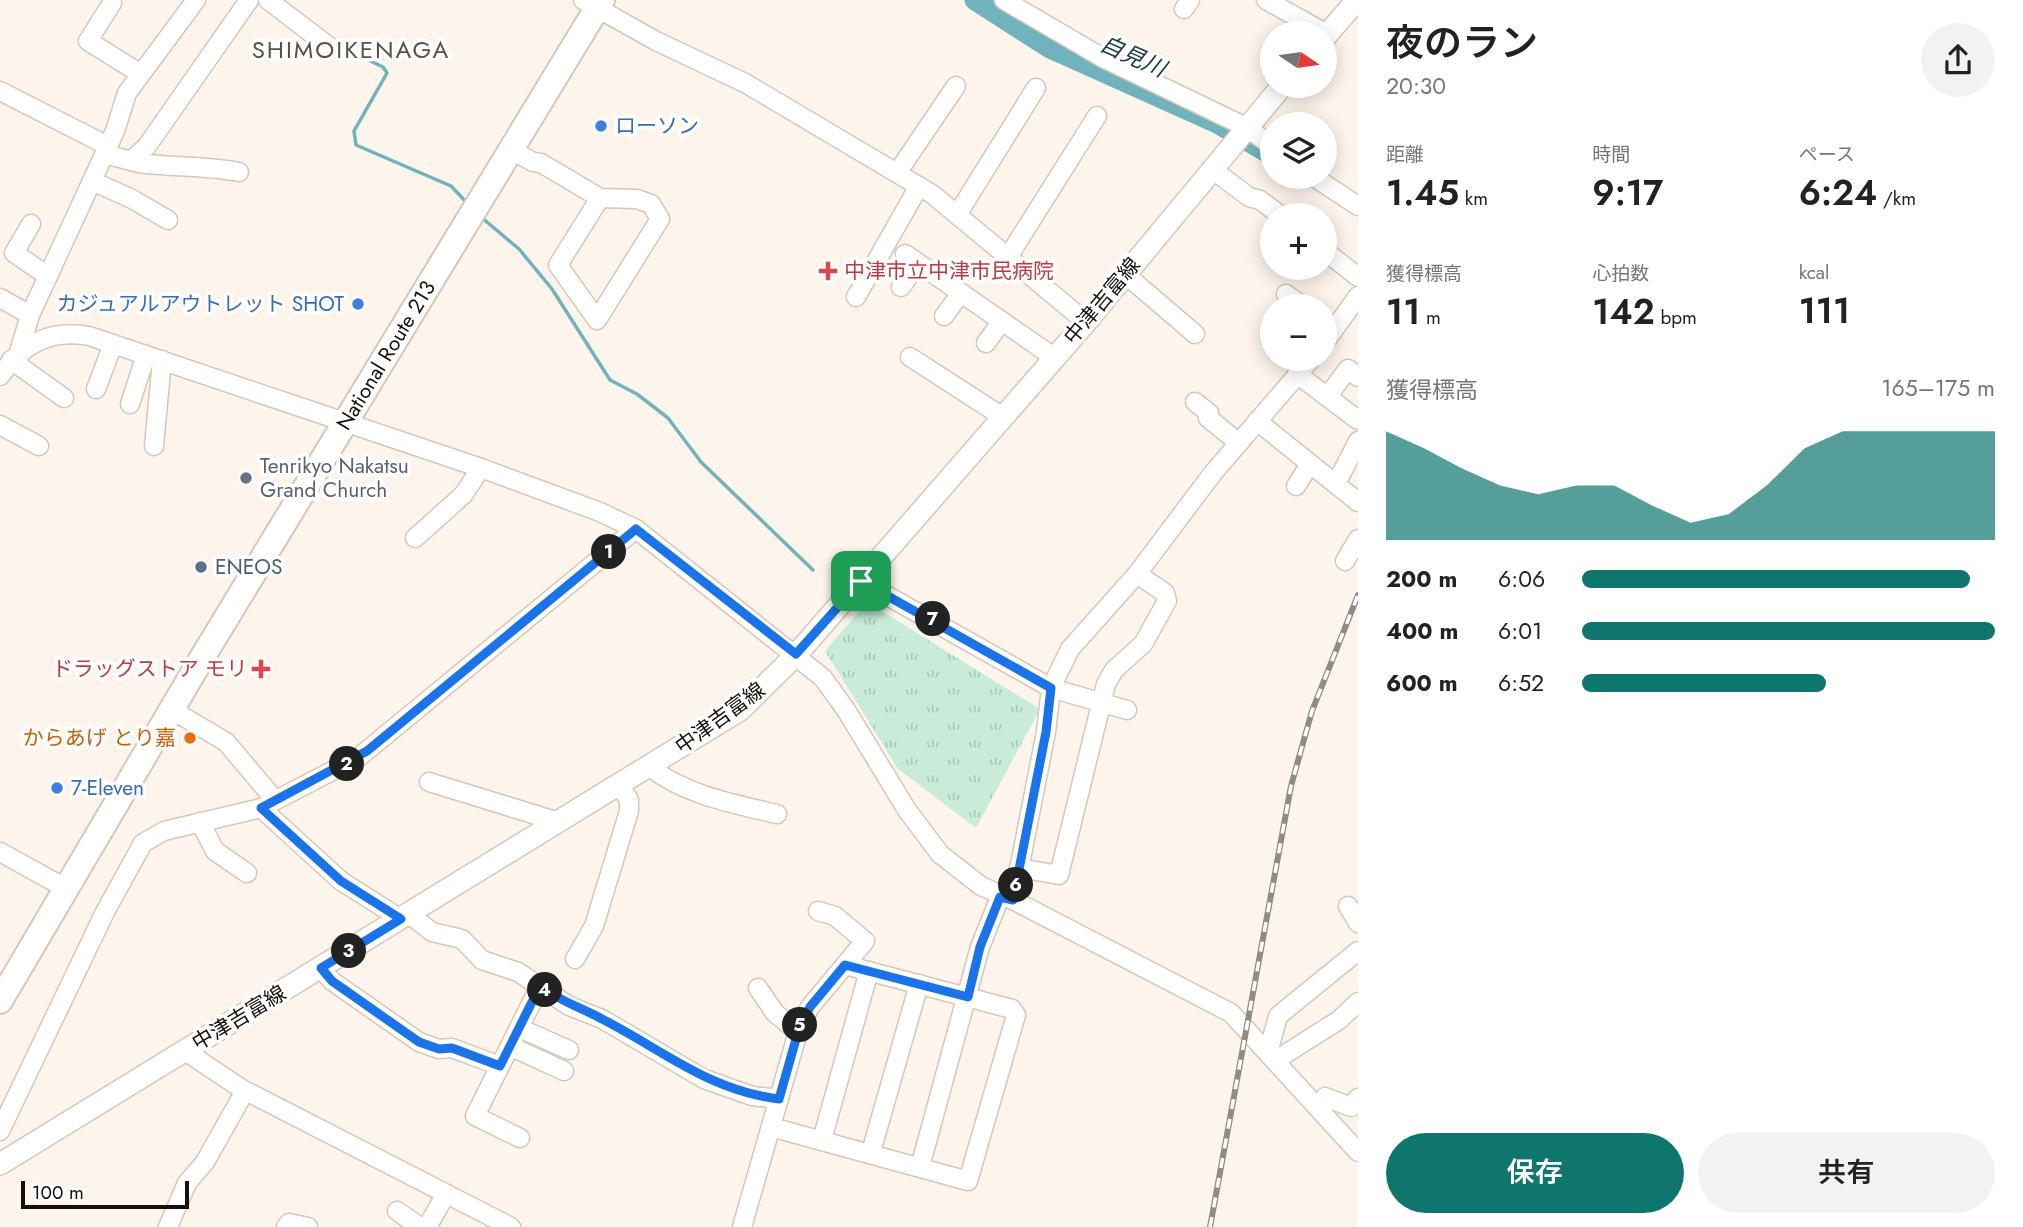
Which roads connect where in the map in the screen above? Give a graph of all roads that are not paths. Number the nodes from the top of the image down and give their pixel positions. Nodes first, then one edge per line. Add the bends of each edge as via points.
1 (196, 0) edge
2 (248, 0) edge
3 (268, 0) edge
4 (1004, 0) edge
5 (1266, 0) edge
6 (112, 3) dead end
7 (594, 3) edge
8 (1354, 9) edge
9 (1302, 21) edge
10 (1337, 25) edge
11 (331, 48) dead end
12 (141, 74) junction
13 (956, 86) dead end
14 (1036, 88) dead end
15 (0, 91) edge
16 (1271, 98) edge
17 (1097, 116) dead end
18 (1246, 127) junction
19 (1260, 137) edge
20 (511, 150) junction
21 (106, 151) junction
22 (132, 160) junction
23 (1212, 169) junction
24 (239, 172) dead end
25 (897, 173) junction
26 (92, 181) junction
27 (919, 186) junction
28 (1332, 189) edge
29 (600, 198) junction
30 (1264, 203) edge
31 (1358, 206) edge
32 (957, 215) junction
33 (168, 220) dead end
34 (32, 224) dead end
35 (1008, 257) junction
36 (1337, 260) edge
37 (1125, 274) junction
38 (48, 275) junction
39 (1358, 277) edge
40 (901, 287) dead end
41 (961, 293) junction
42 (1358, 296) edge
43 (856, 297) dead end
44 (0, 298) edge
45 (30, 315) junction
46 (944, 316) dead end
47 (1337, 320) edge
48 (1002, 321) junction
49 (1086, 322) junction
50 (1195, 334) dead end
51 (986, 343) dead end
52 (113, 344) junction
53 (15, 356) junction
54 (910, 357) dead end
55 (154, 358) junction
56 (1055, 358) junction
57 (1300, 371) edge
58 (1297, 374) junction
59 (0, 376) edge
60 (1358, 377) edge
61 (96, 389) dead end
62 (1327, 397) junction
63 (64, 398) dead end
64 (1195, 402) dead end
65 (130, 404) dead end
66 (1003, 417) junction
67 (1358, 420) edge
68 (1257, 421) junction
69 (346, 422) junction
70 (0, 425) edge
71 (1358, 441) edge
72 (1239, 443) junction
73 (39, 446) dead end
74 (154, 446) dead end
75 (1310, 464) junction
76 (481, 468) junction
77 (1336, 484) junction
78 (1296, 486) dead end
79 (1358, 502) edge
80 (636, 529) junction
81 (415, 538) dead end
82 (1358, 539) edge
83 (1345, 561) dead end
84 (1137, 574) junction
85 (861, 581) junction
86 (796, 654) junction
87 (1051, 688) junction
88 (1101, 703) junction
89 (172, 710) junction
90 (1127, 710) dead end
91 (650, 767) junction
92 (429, 782) dead end
93 (620, 786) junction
94 (268, 804) junction
95 (777, 814) dead end
96 (200, 822) junction
97 (559, 822) junction
98 (0, 852) edge
99 (1018, 868) junction
100 (247, 873) dead end
101 (67, 889) junction
102 (1007, 898) junction
103 (1348, 906) dead end
104 (818, 911) dead end
105 (405, 917) junction
106 (1358, 923) edge
107 (1358, 951) edge
108 (575, 958) dead end
109 (845, 965) junction
110 (321, 968) junction
111 (869, 971) junction
112 (919, 984) junction
113 (540, 986) junction
114 (758, 988) dead end
115 (968, 997) junction
116 (0, 1001) edge
117 (1358, 1002) edge
118 (519, 1028) junction
119 (798, 1032) junction
120 (510, 1046) junction
121 (569, 1050) dead end
122 (185, 1051) junction
123 (1272, 1057) junction
124 (500, 1066) junction
125 (564, 1071) dead end
126 (245, 1091) junction
127 (1358, 1098) edge
128 (779, 1099) junction
129 (1318, 1105) junction
130 (771, 1127) junction
131 (0, 1131) edge
132 (520, 1138) dead end
133 (822, 1140) junction
134 (871, 1152) junction
135 (1358, 1152) edge
136 (0, 1164) edge
137 (920, 1167) junction
138 (446, 1194) junction
139 (397, 1211) dead end
140 (168, 1227) edge
141 (286, 1227) edge
142 (308, 1227) edge
143 (420, 1227) edge
144 (427, 1227) edge
145 (511, 1227) edge
146 (742, 1227) edge

1 - 12 street
2 - 22 street via 147,146
3 - 11 street
4 - 18 street via 1103,58
5 - 9 street
6 - 12 street via 88,41
7 - 20 highway, National Route 213
7 - 25 street via 656,41 744,83
8 - 10 main road
12 - 21 street via 127,93
13 - 25 street
14 - 32 street
15 - 21 street
16 - 18 main road, 中津吉富線
17 - 35 street
18 - 19 street
18 - 23 main road, 中津吉富線
20 - 29 street
20 - 69 highway, National Route 213
21 - 22 street
21 - 26 street
22 - 24 street
23 - 30 street
23 - 37 main road, 中津吉富線
25 - 27 street
26 - 33 street
26 - 38 street
27 - 32 street
27 - 43 street
28 - 31 street
29 - 29 street via 644,201 652,204 660,219 597,320 558,265
32 - 35 street
34 - 38 street via 14,253
35 - 49 street
36 - 39 street
37 - 49 main road, 中津吉富線
37 - 50 street
38 - 45 street
40 - 41 street via 912,259
41 - 46 street
41 - 48 street
42 - 47 street
44 - 45 street
45 - 53 street
48 - 51 street
48 - 56 street
49 - 56 main road, 中津吉富線
52 - 53 street via 58,334 32,343
52 - 55 street
52 - 61 street
53 - 59 street
53 - 63 street
54 - 66 street
55 - 65 street
55 - 69 street
55 - 74 street
56 - 66 main road, 中津吉富線
57 - 58 street
58 - 62 street
58 - 68 street
60 - 62 street via 1348,369
62 - 67 street
64 - 72 street
66 - 85 main road, 中津吉富線
68 - 72 street
68 - 75 street
69 - 76 street
69 - 89 highway, National Route 213
70 - 73 street
71 - 77 street
72 - 84 street
75 - 77 street
75 - 78 street
76 - 80 street
76 - 81 street via 463,495
77 - 79 street
80 - 86 street
80 - 94 street via 367,751
82 - 83 street
84 - 87 street via 1070,649
84 - 88 street via 1166,593 1167,601 1143,644 1114,670
85 - 86 main road, 中津吉富線
85 - 87 street
86 - 91 main road, 中津吉富線 via 740,710
86 - 102 street via 836,695 925,837 953,866
87 - 88 street
87 - 99 street
88 - 90 street
88 - 99 street via 1059,875
89 - 94 street via 226,742
89 - 101 highway, National Route 213
91 - 93 main road, 中津吉富線
91 - 95 street via 708,796
92 - 97 street
93 - 97 main road, 中津吉富線
93 - 108 street via 629,800 629,811 594,926
94 - 96 street
94 - 105 street via 341,881
96 - 100 street via 215,851
96 - 131 street via 155,834 139,849
97 - 105 main road, 中津吉富線
98 - 101 street
99 - 102 street
101 - 116 highway, National Route 213
102 - 115 street via 980,947
102 - 123 street via 1231,1013
103 - 106 street
104 - 109 street via 835,916 865,941
105 - 110 main road, 中津吉富線
105 - 113 street via 432,932 466,940 482,960 511,968
107 - 123 street via 1278,1016
109 - 111 street
109 - 119 street via 810,1007
110 - 122 main road, 中津吉富線
110 - 124 street via 332,981 419,1042 452,1048
111 - 112 street
111 - 133 street
112 - 115 street
112 - 134 street
113 - 118 street
113 - 128 street via 704,1079 752,1096
114 - 119 street via 775,1013
115 - 137 street
115 - 137 street via 1012,1009 1016,1015 968,1181
117 - 123 street via 1339,1020
118 - 120 street
118 - 121 street
119 - 128 street
120 - 124 street
120 - 125 street
122 - 126 street
122 - 136 main road, 中津吉富線
123 - 129 street
124 - 132 street via 475,1116
126 - 138 street
126 - 140 street via 205,1162 187,1182
127 - 129 street via 1351,1107 1325,1097
128 - 130 street
129 - 135 street
130 - 133 street
130 - 146 street
133 - 134 street
134 - 137 street
138 - 144 street
138 - 145 street
139 - 143 street
141 - 142 street via 289,1223

